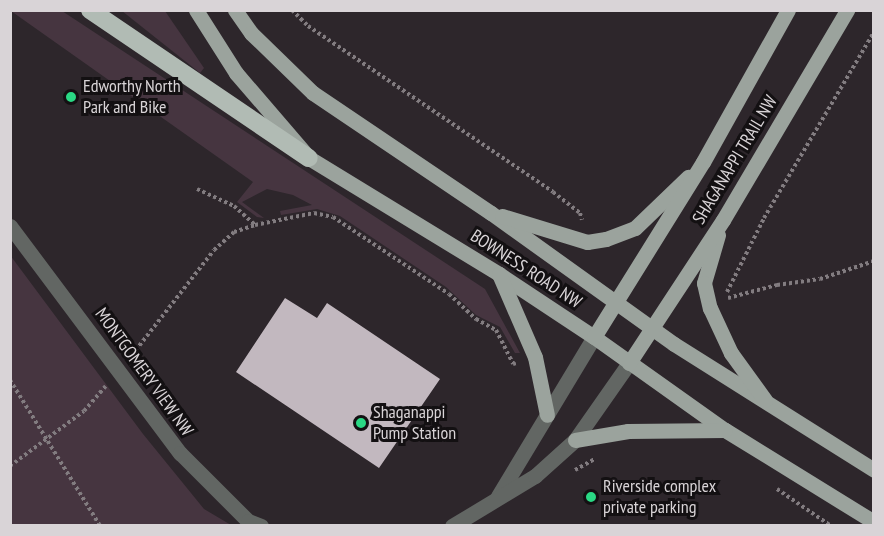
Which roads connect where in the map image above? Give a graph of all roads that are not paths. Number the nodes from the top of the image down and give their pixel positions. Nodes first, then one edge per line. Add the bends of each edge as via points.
1 (90, 10) edge
2 (196, 10) edge
3 (235, 10) edge
4 (788, 10) edge
5 (847, 10) edge
6 (309, 158) junction
7 (703, 162) junction
8 (491, 213) junction
9 (723, 220) junction
10 (10, 225) edge
11 (499, 274) junction
12 (617, 302) junction
13 (652, 327) junction
14 (594, 337) junction
15 (629, 363) junction
16 (771, 407) junction
17 (547, 415) junction
18 (725, 430) junction
19 (575, 440) junction
20 (873, 470) edge
21 (498, 496) junction
22 (873, 522) edge
23 (261, 525) edge
24 (452, 525) edge

1 - 6 highway
2 - 6 main road, BOWNESS ROAD NW via 236,72
3 - 8 main road, BOWNESS ROAD NW via 251,33 313,93
4 - 7 main road, SHAGANAPPI TRAIL NW
5 - 9 main road, SHAGANAPPI TRAIL NW
6 - 11 main road, BOWNESS ROAD NW
7 - 8 main road via 635,228 606,239 587,242
7 - 12 main road, SHAGANAPPI TRAIL NW
8 - 12 main road, BOWNESS ROAD NW
9 - 13 main road, SHAGANAPPI TRAIL NW
9 - 16 main road via 704,283 708,300 732,353
10 - 23 lane, MONTGOMERY VIEW NW via 180,453 248,521
11 - 14 main road, BOWNESS ROAD NW
11 - 17 main road via 535,357
12 - 13 main road, BOWNESS ROAD NW
12 - 14 main road, SHAGANAPPI TRAIL NW
13 - 15 main road, SHAGANAPPI TRAIL NW
13 - 16 main road, BOWNESS ROAD NW
14 - 15 main road, BOWNESS ROAD NW
14 - 17 lane
15 - 18 main road, BOWNESS ROAD NW
15 - 19 lane
16 - 20 main road, BOWNESS ROAD NW
17 - 21 lane
18 - 19 main road via 628,431
18 - 22 main road, BOWNESS ROAD NW
19 - 21 lane via 535,476
21 - 24 lane

